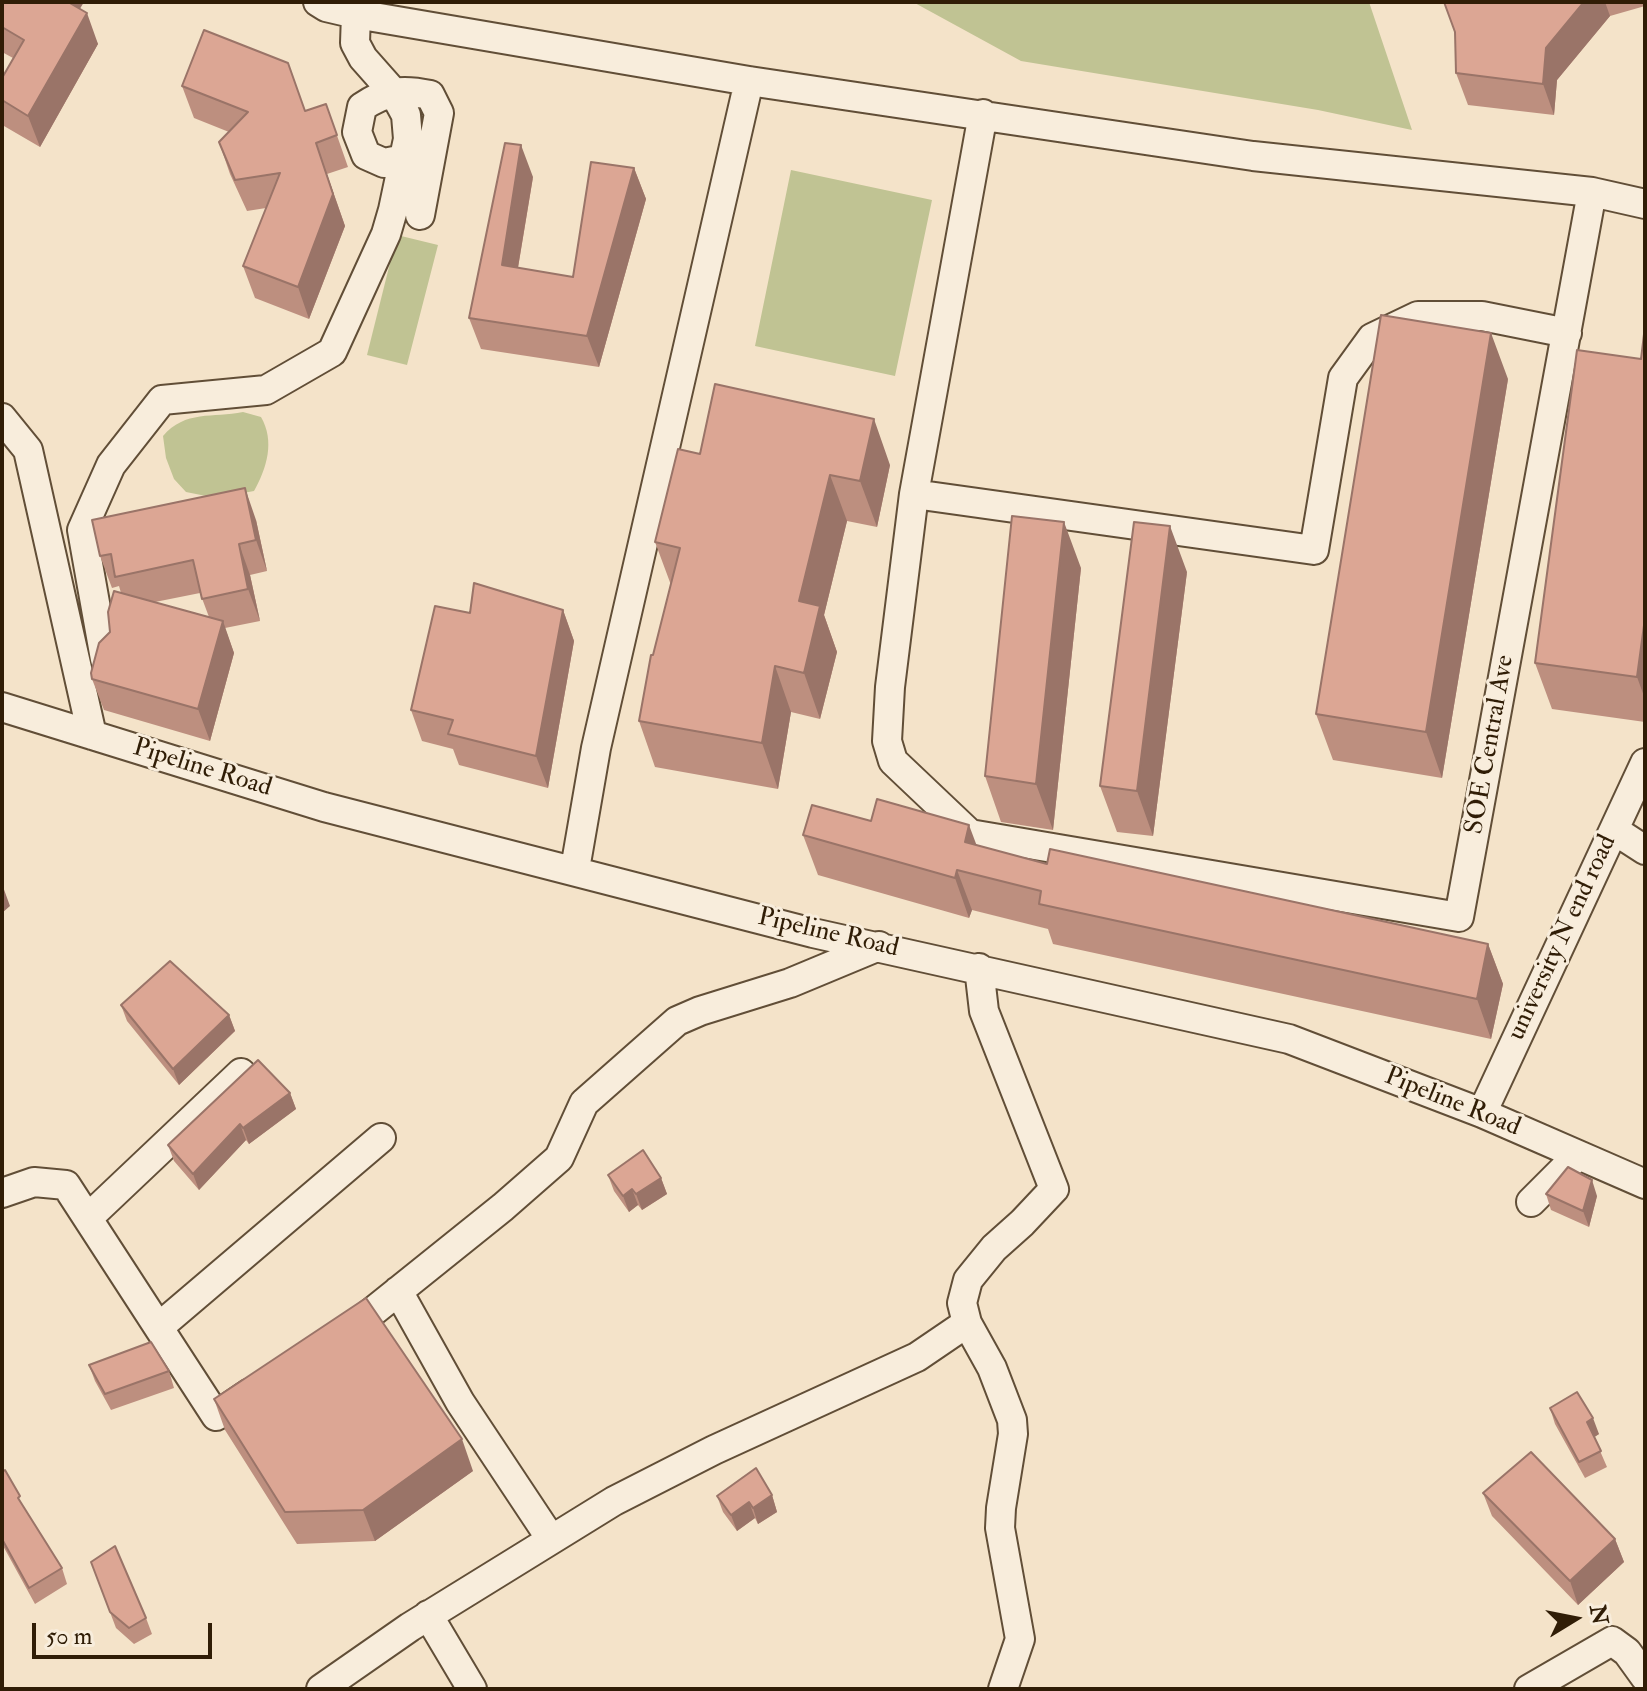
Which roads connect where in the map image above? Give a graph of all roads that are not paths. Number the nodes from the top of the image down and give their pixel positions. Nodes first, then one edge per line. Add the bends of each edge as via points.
1 (318, 2) edge
2 (356, 14) junction
3 (749, 81) junction
4 (394, 93) junction
5 (983, 114) junction
6 (404, 159) junction
7 (1592, 192) junction
8 (1645, 204) edge
9 (420, 215) dead end
10 (1567, 333) junction
11 (2, 418) edge
12 (914, 494) junction
13 (105, 659) edge
14 (4, 711) edge
15 (92, 735) junction
16 (1645, 763) edge
17 (1614, 830) junction
18 (1645, 850) edge
19 (575, 869) junction
20 (879, 946) junction
21 (979, 968) junction
22 (241, 1073) edge
23 (1482, 1113) junction
24 (381, 1138) dead end
25 (1578, 1155) junction
26 (1645, 1184) edge
27 (2, 1193) edge
28 (1531, 1202) dead end
29 (89, 1217) junction
30 (398, 1291) junction
31 (159, 1327) junction
32 (973, 1334) junction
33 (328, 1341) edge
34 (278, 1374) edge
35 (551, 1539) junction
36 (428, 1615) junction
37 (1645, 1677) edge
38 (321, 1689) edge
39 (472, 1689) edge
40 (1003, 1689) edge
41 (1529, 1689) edge

1 - 2 street
2 - 3 street
2 - 4 street via 355,43
3 - 5 street
3 - 19 street via 596,748
4 - 6 street via 406,115
4 - 6 street via 379,95 362,107 357,132 366,155 384,163
4 - 9 street via 430,95 439,113
5 - 7 street via 1253,156
5 - 12 street
6 - 13 street via 386,234 332,352 266,390 162,400 111,465 82,530
7 - 8 street
7 - 10 street, SOE Central Ave
10 - 12 street via 1482,316 1418,316 1372,338 1343,378 1314,550
10 - 12 street, SOE Central Ave via 1459,917 970,834 893,761 887,741
11 - 15 street via 28,450
14 - 15 street, Pipeline Road
15 - 19 street, Pipeline Road via 324,807
16 - 17 street, university N end road
17 - 18 street
17 - 23 street, university N end road
19 - 20 street, Pipeline Road
20 - 21 street, Pipeline Road
20 - 30 street via 677,1021 584,1103 559,1158
21 - 23 street, Pipeline Road via 1289,1039
21 - 32 street via 984,1011 1054,1189 968,1280 962,1303
22 - 29 street
23 - 25 street, Pipeline Road
24 - 31 street
25 - 26 street, Pipeline Road
25 - 28 street
27 - 29 street via 34,1182 66,1185
29 - 31 street
30 - 33 street
30 - 35 street via 460,1402
31 - 34 street via 216,1416
32 - 35 street via 702,1456
32 - 40 street via 992,1368 1013,1434 1000,1528 1020,1639
35 - 36 street
36 - 38 street
36 - 39 street
37 - 41 street via 1612,1641

